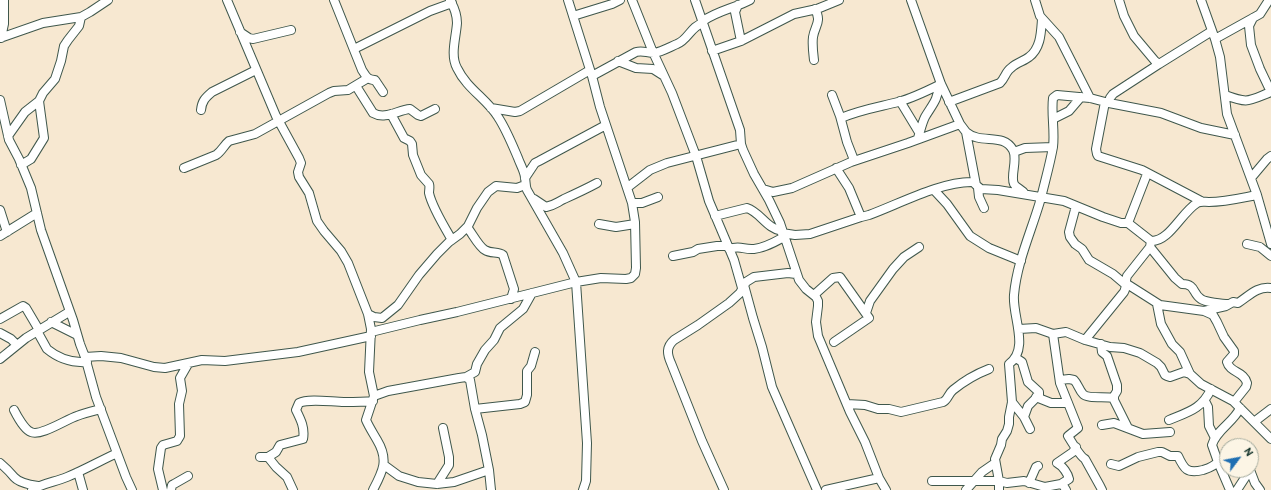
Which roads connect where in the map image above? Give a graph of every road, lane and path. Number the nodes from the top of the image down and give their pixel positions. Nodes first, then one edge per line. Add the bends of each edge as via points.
1 (4, 0) edge
2 (108, 0) edge
3 (227, 0) edge
4 (568, 0) edge
5 (620, 0) edge
6 (632, 0) edge
7 (696, 0) edge
8 (750, 0) edge
9 (839, 0) edge
10 (911, 0) edge
11 (1035, 0) edge
12 (1119, 0) edge
13 (1201, 0) edge
14 (1269, 0) edge
15 (337, 1) edge
16 (451, 1) edge
17 (738, 5) junction
18 (815, 9) junction
19 (573, 16) junction
20 (81, 17) junction
21 (1253, 18) junction
22 (1042, 19) junction
23 (703, 22) junction
24 (291, 30) dead end
25 (1212, 31) junction
26 (240, 32) junction
27 (0, 38) edge
28 (1215, 39) junction
29 (741, 41) junction
30 (354, 49) junction
31 (712, 51) junction
32 (654, 53) junction
33 (814, 60) dead end
34 (618, 61) junction
35 (1159, 64) junction
36 (256, 70) junction
37 (591, 73) junction
38 (664, 76) junction
39 (368, 78) junction
40 (940, 84) junction
41 (356, 86) junction
42 (383, 92) dead end
43 (1271, 93) edge
44 (832, 95) dead end
45 (1225, 95) junction
46 (1081, 97) junction
47 (1090, 98) junction
48 (0, 100) edge
49 (39, 101) junction
50 (900, 101) junction
51 (949, 102) junction
52 (1107, 103) junction
53 (491, 108) junction
54 (201, 110) dead end
55 (435, 110) dead end
56 (391, 114) junction
57 (841, 118) junction
58 (1053, 119) junction
59 (279, 122) junction
60 (960, 124) junction
61 (606, 125) junction
62 (966, 132) junction
63 (1235, 135) junction
64 (8, 136) junction
65 (919, 136) junction
66 (741, 144) junction
67 (1052, 147) junction
68 (1014, 152) junction
69 (696, 156) junction
70 (1271, 156) edge
71 (854, 160) junction
72 (21, 165) junction
73 (184, 168) dead end
74 (836, 168) junction
75 (1147, 174) junction
76 (1251, 178) junction
77 (525, 181) junction
78 (597, 183) dead end
79 (628, 187) junction
80 (977, 187) junction
81 (763, 189) junction
82 (934, 190) junction
83 (777, 192) junction
84 (1024, 194) junction
85 (1257, 195) junction
86 (658, 197) dead end
87 (1041, 197) junction
88 (532, 198) junction
89 (769, 200) junction
90 (1201, 201) junction
91 (632, 203) junction
92 (1076, 206) junction
93 (984, 208) dead end
94 (0, 210) edge
95 (37, 213) junction
96 (715, 216) junction
97 (861, 217) junction
98 (1128, 223) junction
99 (599, 224) dead end
100 (635, 224) junction
101 (467, 227) junction
102 (783, 233) junction
103 (4, 234) edge
104 (452, 240) junction
105 (1150, 244) junction
106 (1247, 244) dead end
107 (1271, 244) edge
108 (919, 247) dead end
109 (728, 248) junction
110 (673, 256) dead end
111 (1271, 256) edge
112 (1020, 261) junction
113 (796, 274) junction
114 (576, 282) junction
115 (1127, 284) junction
116 (743, 286) junction
117 (1271, 288) edge
118 (532, 293) junction
119 (814, 295) junction
120 (511, 299) junction
121 (1157, 304) junction
122 (1229, 304) junction
123 (69, 312) junction
124 (1204, 312) junction
125 (866, 313) junction
126 (368, 314) junction
127 (382, 318) junction
128 (0, 319) edge
129 (51, 322) junction
130 (1019, 329) junction
131 (38, 331) junction
132 (371, 332) junction
133 (0, 333) edge
134 (1053, 334) junction
135 (77, 335) junction
136 (1085, 340) junction
137 (834, 342) dead end
138 (1101, 344) junction
139 (17, 345) junction
140 (535, 352) dead end
141 (0, 358) edge
142 (1016, 358) junction
143 (86, 359) junction
144 (188, 364) junction
145 (989, 369) dead end
146 (1190, 374) junction
147 (466, 377) junction
148 (1060, 380) junction
149 (1211, 389) junction
150 (1036, 397) junction
151 (373, 398) junction
152 (1114, 398) junction
153 (1205, 401) junction
154 (1012, 402) junction
155 (1068, 403) junction
156 (847, 404) junction
157 (1237, 405) junction
158 (101, 409) junction
159 (475, 409) junction
160 (1271, 409) edge
161 (14, 410) dead end
162 (1024, 417) junction
163 (1169, 420) dead end
164 (1254, 422) junction
165 (1102, 425) dead end
166 (443, 428) dead end
167 (1128, 428) junction
168 (1030, 429) dead end
169 (1170, 432) dead end
170 (1215, 438) junction
171 (1271, 439) edge
172 (1076, 447) junction
173 (117, 453) junction
174 (1218, 462) junction
175 (0, 463) edge
176 (995, 463) junction
177 (1111, 464) dead end
178 (384, 466) junction
179 (1038, 466) dead end
180 (489, 470) junction
181 (78, 472) junction
182 (188, 476) dead end
183 (879, 478) junction
184 (1245, 478) edge
185 (1254, 478) edge
186 (932, 481) dead end
187 (973, 481) junction
188 (999, 481) junction
189 (1029, 483) junction
190 (437, 484) junction
191 (1064, 487) edge
192 (35, 488) edge
193 (377, 488) edge
194 (83, 490) edge
195 (132, 490) edge
196 (163, 490) edge
197 (172, 490) edge
198 (293, 490) edge
199 (490, 490) edge
200 (583, 490) edge
201 (724, 490) edge
202 (817, 490) edge
203 (826, 490) edge
204 (886, 490) edge
205 (966, 490) edge
206 (999, 490) edge
207 (1102, 490) edge
208 (1230, 490) edge
209 (1236, 490) edge
210 (1260, 490) edge

1 - 27 street via 4,24
2 - 20 street
3 - 26 street
4 - 19 street
5 - 19 street
6 - 32 street
7 - 23 street
8 - 17 street
9 - 18 street
10 - 40 street
11 - 22 street
12 - 35 street via 1134,36
13 - 25 street
14 - 21 street via 1263,11
15 - 30 street
16 - 30 street
16 - 53 street via 457,22 454,48 456,67 463,79
17 - 23 street
17 - 29 street via 735,12
18 - 29 street via 794,14
18 - 33 street via 818,23 813,35
19 - 37 street
20 - 27 street via 43,23
20 - 49 street via 79,26 64,46 55,79
21 - 28 street
21 - 43 street via 1249,26 1251,45
22 - 47 street via 1054,30
22 - 51 street via 1039,43 1034,52 1009,69 1000,83
23 - 31 street
23 - 32 street via 680,44
24 - 26 street via 253,39
25 - 28 street
25 - 35 street
26 - 36 street
28 - 45 street
29 - 31 street
30 - 39 street
31 - 66 street via 740,130
32 - 34 street via 639,51
32 - 38 street
34 - 37 street
34 - 38 street via 636,68 653,69
35 - 52 street via 1113,94
36 - 54 street via 205,97
36 - 59 street
37 - 53 street via 520,111 510,112
37 - 61 street
38 - 69 street
39 - 41 street
39 - 42 street via 374,80
40 - 50 street
40 - 51 street
40 - 65 street via 934,105 925,118
41 - 56 street via 373,113 378,116
41 - 59 street via 329,93
43 - 45 street via 1250,101
44 - 57 street
45 - 63 street via 1227,114
46 - 47 street
46 - 58 street via 1069,111
46 - 58 street via 1054,96
47 - 52 street
48 - 64 street
49 - 64 street via 28,109
49 - 72 street via 44,138 31,159
50 - 57 street
50 - 65 street
51 - 60 street
52 - 63 street via 1161,113 1200,128
52 - 75 street via 1096,149 1098,156 1142,170
53 - 77 street via 505,130
55 - 56 street via 421,116 410,109
56 - 104 street via 404,138 412,144 413,155 422,176 429,184 429,192 436,211
57 - 71 street
58 - 67 street
59 - 73 street via 255,134 229,141 216,155
59 - 126 street via 301,163 299,177 309,193 317,221 348,263
60 - 62 street
60 - 65 street
61 - 77 street via 539,160
61 - 79 street
62 - 68 street via 979,139 1005,142
62 - 80 street
63 - 76 street
64 - 72 street
65 - 71 street via 908,143
66 - 69 street
66 - 81 street
67 - 68 street via 1025,148
67 - 87 street
68 - 84 street via 1013,182
69 - 79 street via 650,170
69 - 96 street
70 - 76 street
71 - 74 street
72 - 95 street via 31,188
74 - 83 street
74 - 97 street via 849,188
75 - 90 street
75 - 98 street
76 - 85 street
77 - 88 street
77 - 101 street via 517,188 492,188 484,196
78 - 88 street via 546,207
79 - 91 street
80 - 82 street via 973,182 968,182
80 - 84 street
80 - 93 street
81 - 83 street
81 - 89 street
82 - 97 street
82 - 112 street via 970,236 989,248
83 - 89 street
84 - 87 street
85 - 90 street
85 - 107 street
86 - 91 street via 642,203
87 - 92 street
87 - 112 street
88 - 114 street
89 - 102 street
90 - 105 street via 1182,216 1166,236
91 - 100 street
92 - 98 street via 1121,223
92 - 115 street via 1070,237 1082,249 1088,260
94 - 103 street
95 - 103 street
95 - 123 street
96 - 102 street via 747,208
96 - 109 street
97 - 102 street via 810,234
98 - 105 street
99 - 100 street via 616,227
100 - 114 street via 636,268 633,277
101 - 104 street
101 - 120 street via 484,250 503,255 514,287
102 - 109 street via 766,246 756,249
102 - 113 street
104 - 127 street via 426,267 398,305
105 - 115 street via 1127,276
105 - 122 street via 1176,278 1182,284 1192,287 1200,299
106 - 111 street via 1260,246
108 - 125 street via 904,256 893,269 870,301
109 - 110 street via 718,246
109 - 116 street
112 - 130 street via 1014,302
113 - 116 street via 754,277
113 - 119 street via 802,285
114 - 118 street
114 - 200 street via 587,443 586,481
115 - 121 street
115 - 136 street via 1124,292
116 - 201 street via 729,303 674,340 668,351 670,363
116 - 202 street via 772,387
117 - 122 street via 1257,290 1238,303
118 - 120 street
118 - 147 street via 524,309 500,328 474,372
119 - 125 street via 833,278 840,277
119 - 156 street via 818,306 818,336
120 - 132 street
121 - 124 street
121 - 146 street via 1161,324 1172,344 1180,352
122 - 124 street
123 - 129 street
123 - 135 street
124 - 157 street via 1213,315 1234,351 1227,362 1228,365 1246,380 1246,387
125 - 137 street via 869,318
126 - 127 street via 374,318
126 - 132 street
127 - 132 street
128 - 131 street via 23,306
129 - 131 street
129 - 135 street
130 - 134 street via 1036,328
130 - 142 street
131 - 139 street
131 - 143 street via 47,350 60,358 71,362
132 - 144 street via 298,352 225,361 202,360
132 - 151 street via 369,372
133 - 139 street
134 - 136 street via 1066,332
134 - 148 street
135 - 143 street
136 - 138 street
138 - 146 street via 1140,353 1161,366 1167,376 1184,372
138 - 152 street via 1117,385
139 - 141 street
140 - 159 street via 527,371 525,402
142 - 150 street via 1022,362 1028,382 1038,391 1039,395
142 - 154 street via 1009,364
143 - 144 street via 101,356 121,358 160,368
143 - 158 street
144 - 196 street via 180,378 180,436 177,441 161,448 158,469
145 - 156 street via 952,391 943,402 901,412
146 - 149 street
147 - 151 street via 388,391
147 - 159 street via 472,386
148 - 152 street via 1074,380 1087,397
148 - 155 street
149 - 153 street
149 - 157 street
150 - 155 street via 1051,403
150 - 162 street via 1028,406
151 - 178 street via 366,420 383,451
151 - 198 street via 345,402 299,403 296,410 302,422 303,439 280,445 276,452 264,457 287,477
152 - 167 street
153 - 163 street
153 - 170 street via 1208,407 1209,426
154 - 162 street
154 - 176 street via 1007,431
155 - 172 street via 1078,428 1068,436
156 - 183 street
157 - 164 street
157 - 170 street via 1235,416
158 - 161 street via 35,433 27,429
158 - 173 street
159 - 180 street
160 - 164 street
162 - 168 street
164 - 171 street
165 - 167 street via 1114,423
166 - 190 street via 449,457 448,466
167 - 169 street via 1143,434
170 - 174 street via 1212,445
172 - 191 street via 1057,463 1068,476
172 - 207 street via 1090,466
173 - 181 street
173 - 195 street
174 - 177 street via 1213,467 1191,472 1181,463 1178,456 1162,452 1138,457 1119,466
174 - 208 street
175 - 192 street via 14,478
176 - 187 street
176 - 188 street
178 - 190 street via 399,476
178 - 193 street
179 - 189 street via 1034,469
180 - 190 street via 454,482
180 - 199 street
181 - 192 street
181 - 194 street
182 - 197 street via 172,485
183 - 203 street
183 - 204 street
184 - 209 street
185 - 210 street
186 - 187 street
187 - 188 street
187 - 205 street
188 - 189 street
188 - 206 street
189 - 191 street via 1045,487

